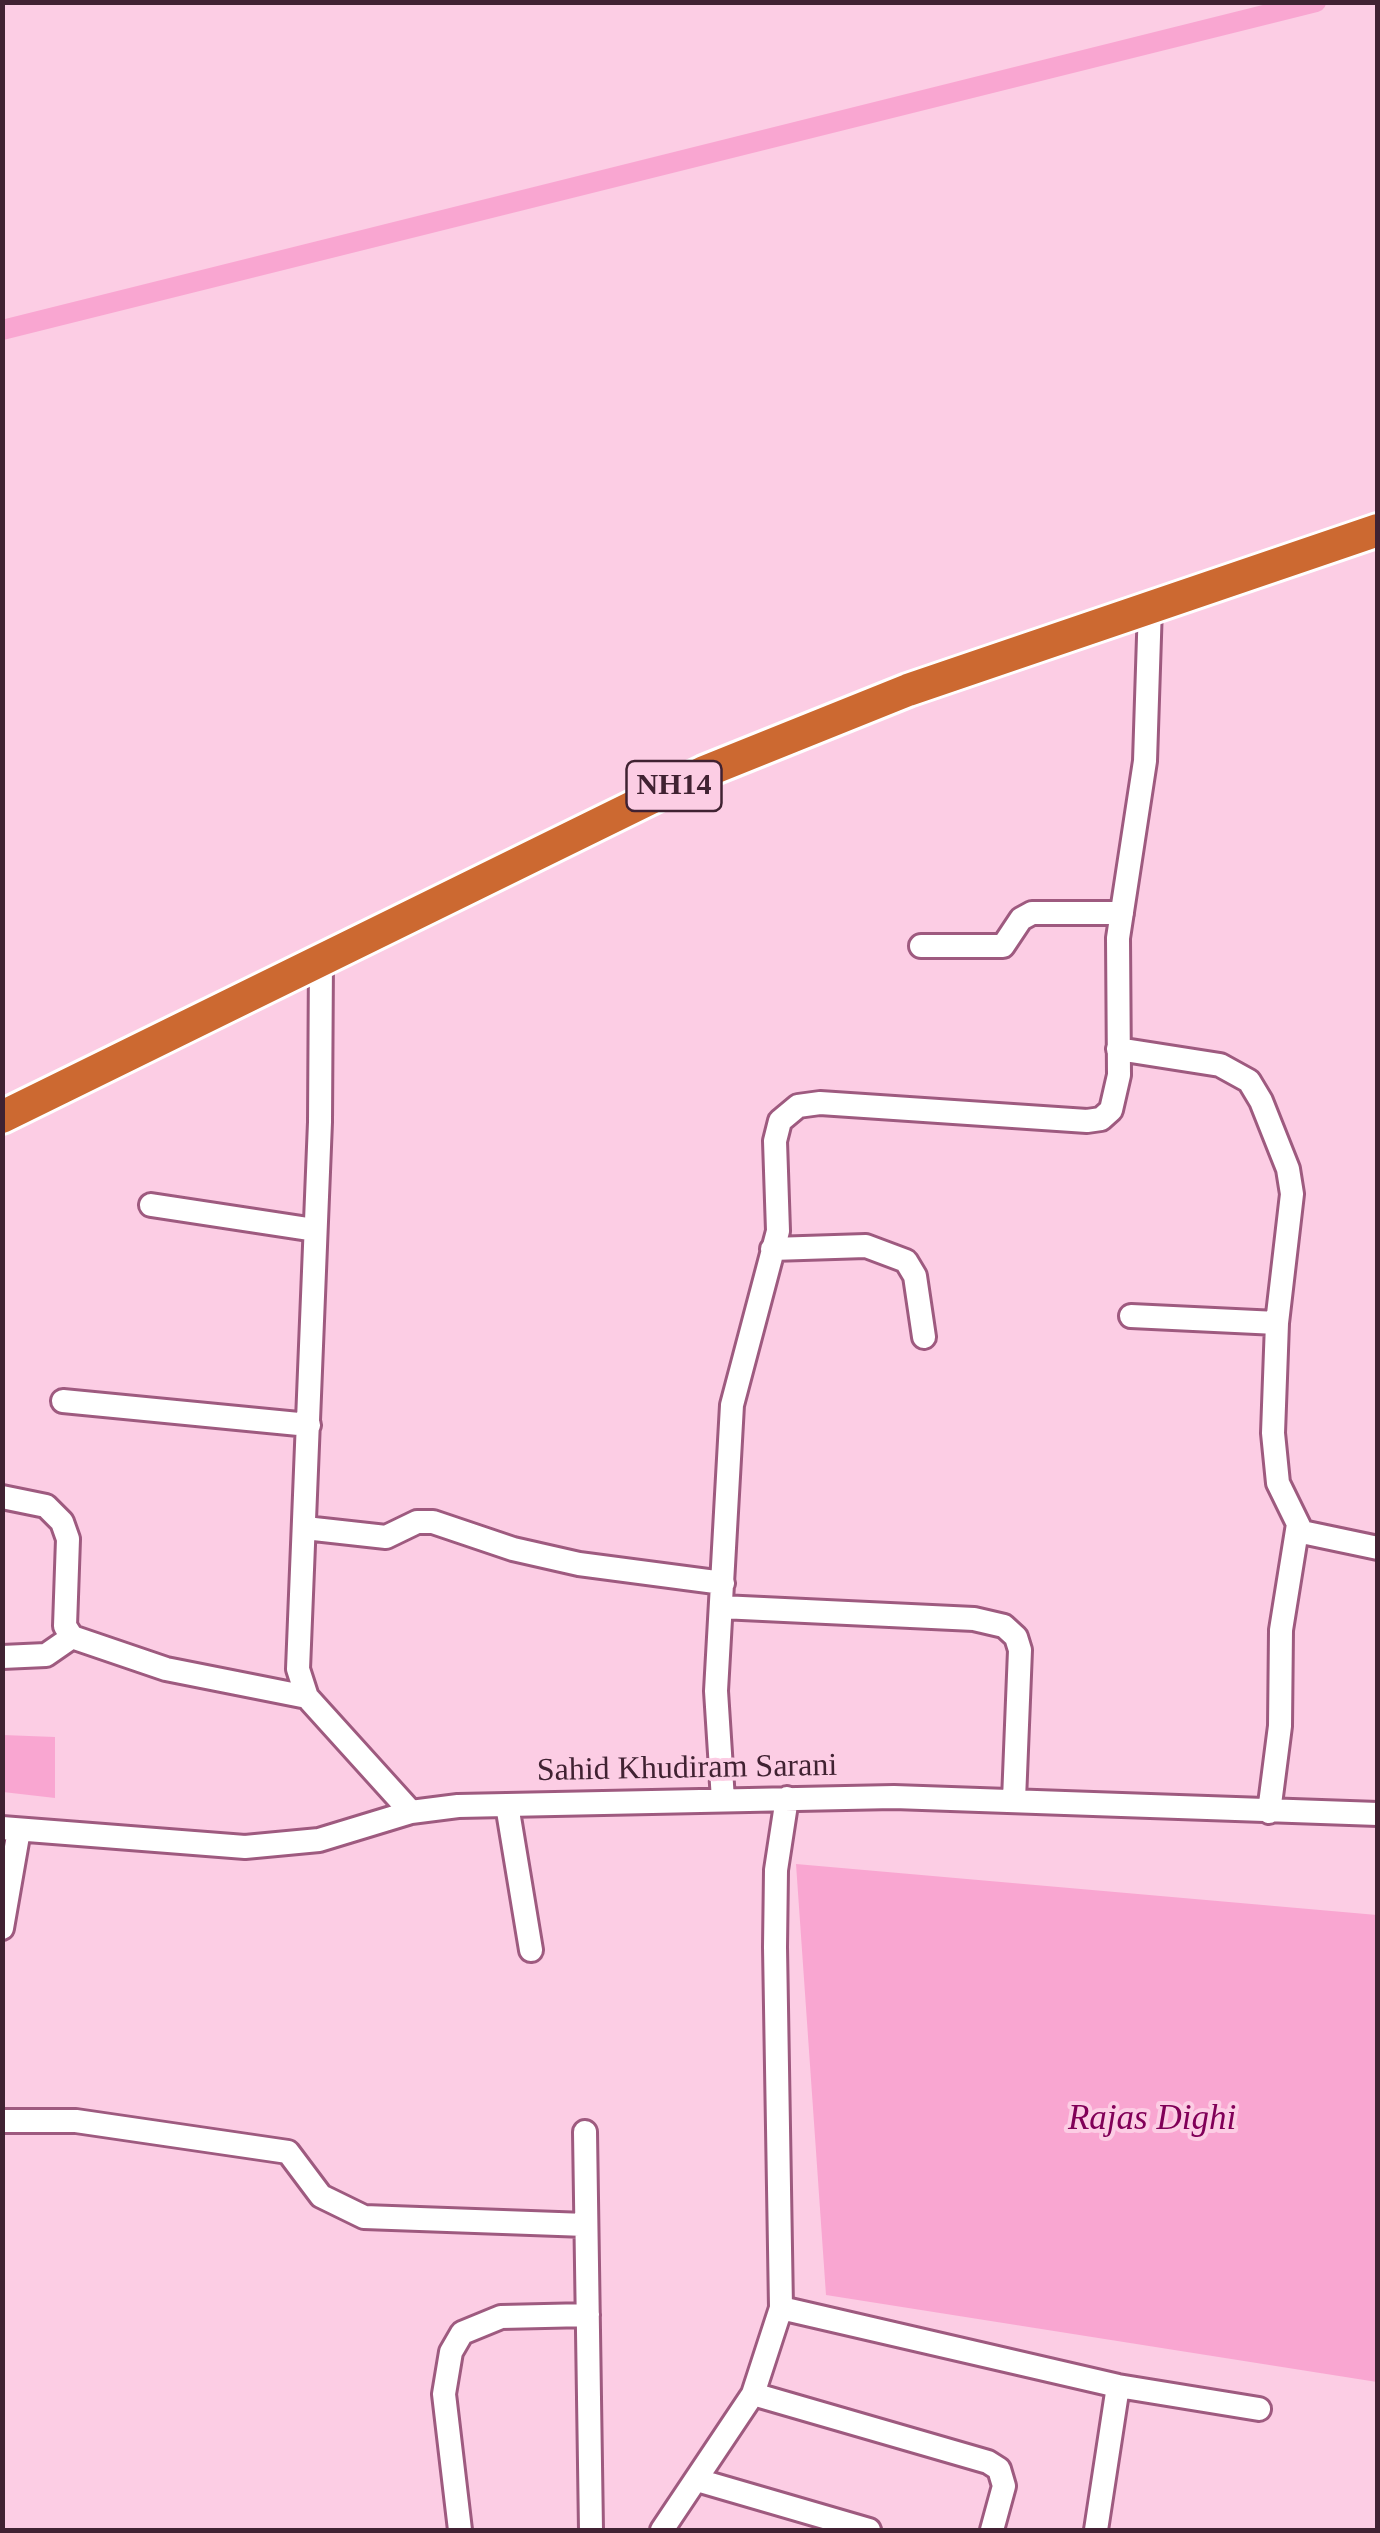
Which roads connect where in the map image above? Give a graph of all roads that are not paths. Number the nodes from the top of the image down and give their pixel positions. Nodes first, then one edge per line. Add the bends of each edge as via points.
1 (1378, 530) edge
2 (1150, 606) junction
3 (1122, 913) junction
4 (921, 946) dead end
5 (321, 958) junction
6 (1118, 1048) junction
7 (2, 1117) edge
8 (151, 1204) dead end
9 (316, 1230) junction
10 (772, 1249) junction
11 (1131, 1316) dead end
12 (1276, 1323) junction
13 (924, 1337) dead end
14 (63, 1401) dead end
15 (308, 1425) junction
16 (2, 1497) edge
17 (1298, 1524) junction
18 (305, 1528) junction
19 (1378, 1548) edge
20 (723, 1583) junction
21 (720, 1607) junction
22 (72, 1637) junction
23 (2, 1657) edge
24 (307, 1696) junction
25 (787, 1798) junction
26 (722, 1800) junction
27 (1014, 1800) junction
28 (507, 1805) junction
29 (412, 1812) junction
30 (1269, 1812) junction
31 (1378, 1814) edge
32 (11, 1829) edge
33 (2, 1928) edge
34 (531, 1950) dead end
35 (2, 2122) edge
36 (585, 2132) dead end
37 (586, 2226) junction
38 (781, 2308) junction
39 (588, 2315) junction
40 (1118, 2386) junction
41 (753, 2394) junction
42 (1258, 2409) dead end
43 (696, 2480) junction
44 (460, 2530) edge
45 (591, 2530) edge
46 (662, 2530) edge
47 (870, 2530) edge
48 (992, 2530) edge
49 (1096, 2530) edge

1 - 2 highway, NH14
2 - 3 street via 1144,772
2 - 5 highway, NH14 via 720,764
3 - 4 street via 1032,913 1003,946
3 - 6 street
5 - 7 highway, NH14
5 - 9 street
6 - 10 street via 1116,1098 1101,1119 820,1103 786,1111 775,1141 779,1215
6 - 12 street via 1220,1065 1249,1081 1261,1101 1292,1194
8 - 9 street
9 - 15 street
10 - 13 street via 866,1246 906,1260 915,1276
10 - 20 street via 732,1404
11 - 12 street
12 - 17 street via 1274,1469
14 - 15 street
15 - 18 street
16 - 22 street via 46,1506 62,1522 68,1539 63,1609
17 - 19 street via 1302,1532
17 - 30 street via 1281,1630 1280,1726
18 - 20 street via 386,1538 418,1522 434,1522 579,1564
18 - 24 street via 298,1669
20 - 21 street
21 - 26 street
21 - 27 street via 1004,1626 1020,1650
22 - 23 street via 46,1655
22 - 24 street via 166,1669
24 - 29 street
25 - 26 street, Sahid Khudiram Sarani
25 - 27 street, Sahid Khudiram Sarani
25 - 38 street via 774,1948
26 - 28 street, Sahid Khudiram Sarani
27 - 30 street, Sahid Khudiram Sarani
28 - 29 street, Sahid Khudiram Sarani
28 - 34 street
29 - 32 street, Sahid Khudiram Sarani via 320,1840 245,1848
30 - 31 street, Sahid Khudiram Sarani
32 - 33 street
35 - 37 street via 76,2121 288,2152 322,2196 364,2218
36 - 37 street
37 - 39 street
38 - 40 street
38 - 41 street
39 - 44 street via 501,2317 462,2332 444,2394
39 - 45 street
40 - 42 street
40 - 49 street
41 - 43 street
41 - 48 street via 999,2468 1004,2486
43 - 46 street
43 - 47 street

